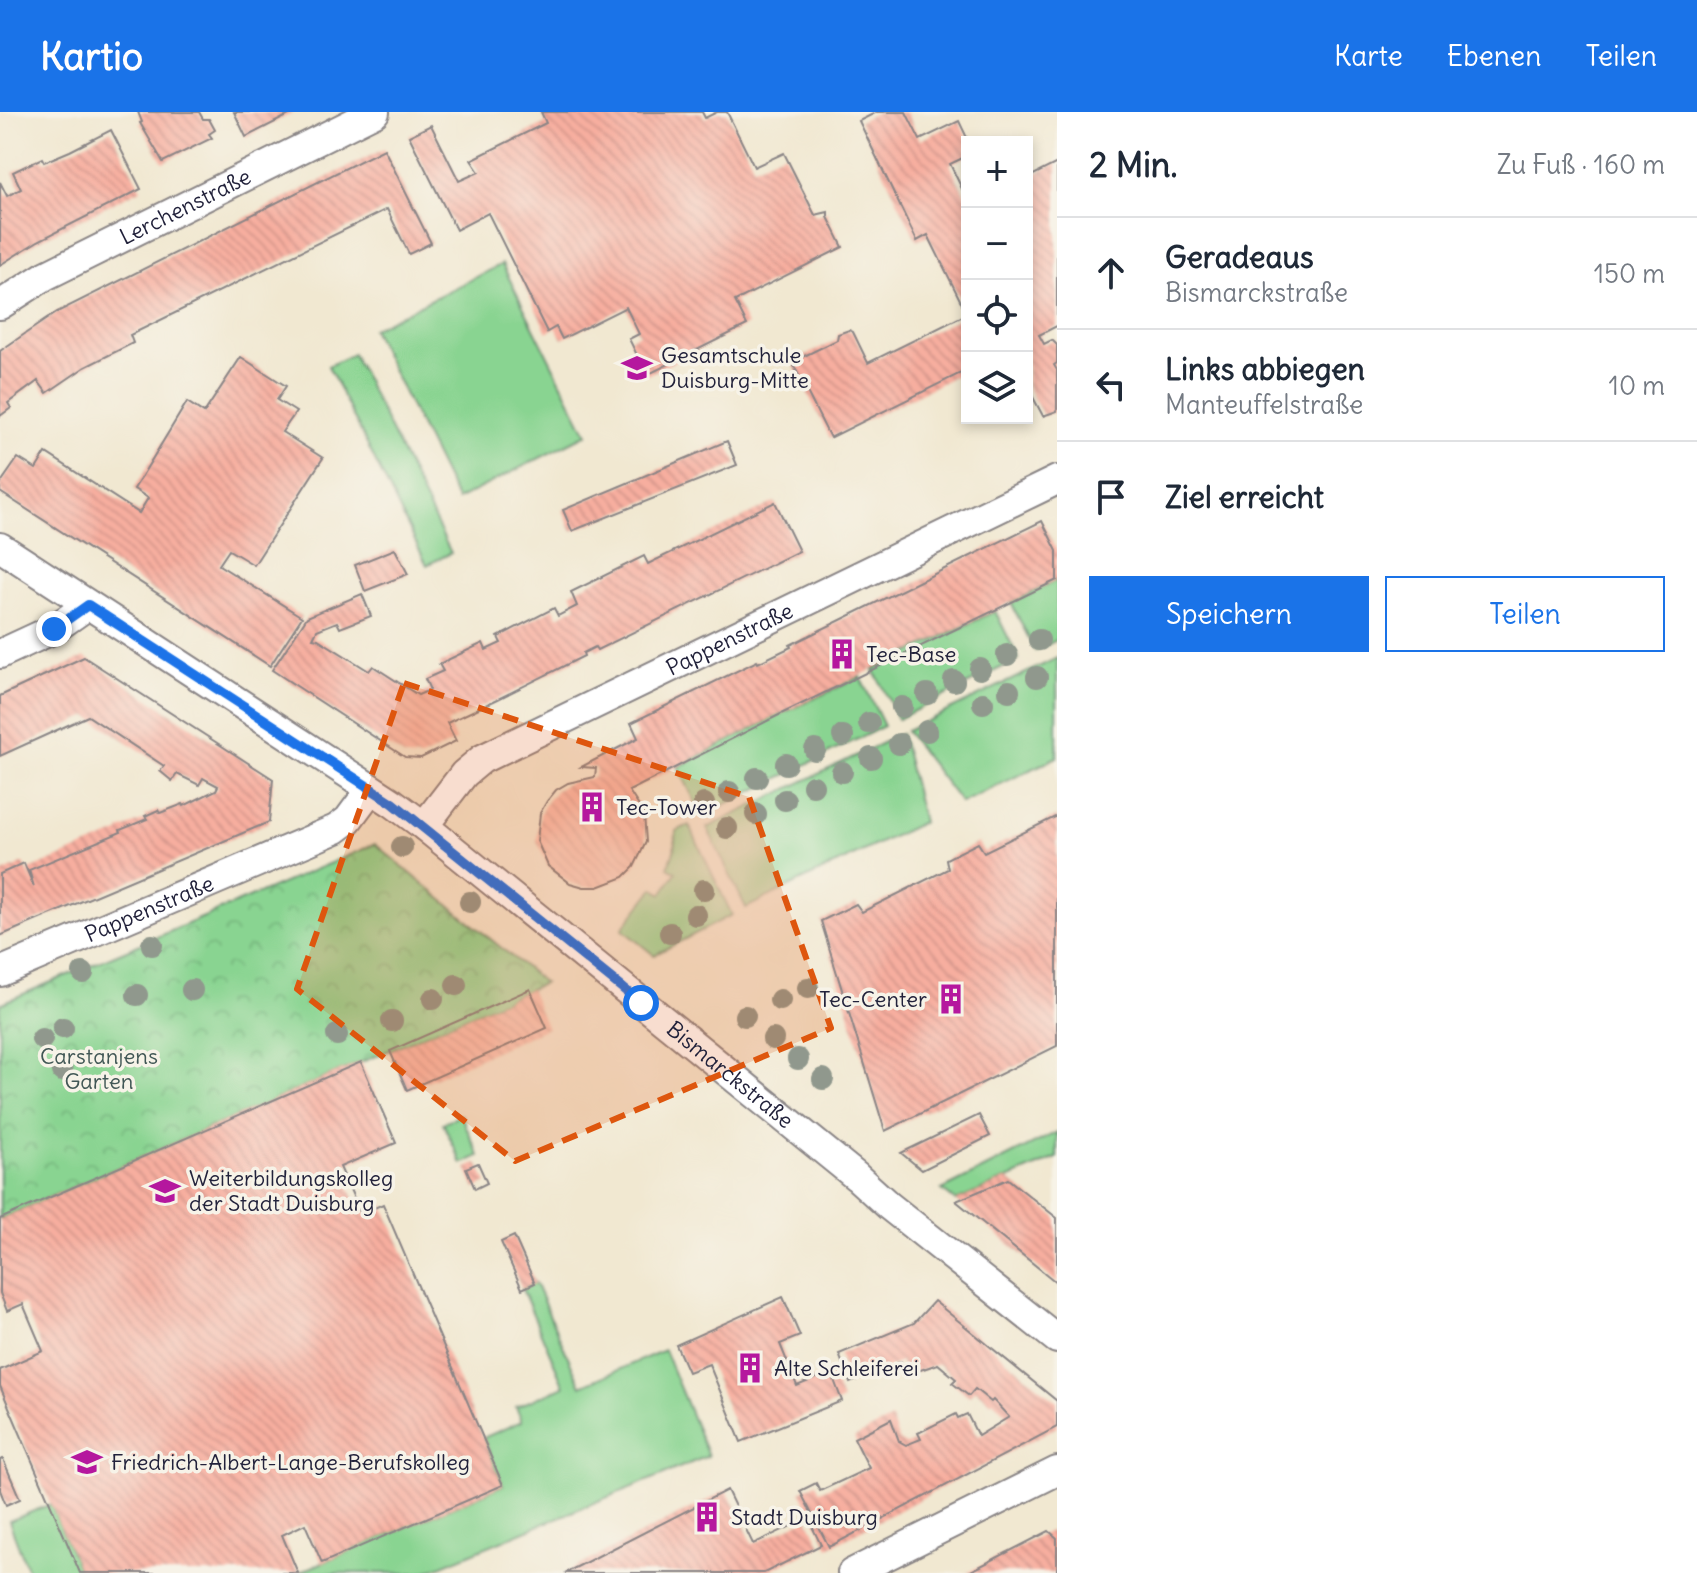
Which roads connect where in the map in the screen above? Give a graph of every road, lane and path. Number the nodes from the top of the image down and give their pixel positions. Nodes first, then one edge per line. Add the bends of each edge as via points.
1 (375, 112) edge
2 (0, 305) edge
3 (1057, 480) edge
4 (0, 547) edge
5 (88, 605) junction
6 (0, 654) edge
7 (371, 789) junction
8 (424, 826) junction
9 (0, 972) edge
10 (1057, 1339) edge
11 (1057, 1471) edge
12 (852, 1573) edge

1 - 2 street, Lerchenstraße via 45,276
3 - 8 street, Pappenstraße via 482,759
4 - 5 street, Bismarckstraße
5 - 6 street via 54,629
5 - 7 street, Bismarckstraße
7 - 8 street, Bismarckstraße
7 - 9 street, Pappenstraße via 336,829
8 - 10 street, Bismarckstraße
11 - 12 street

